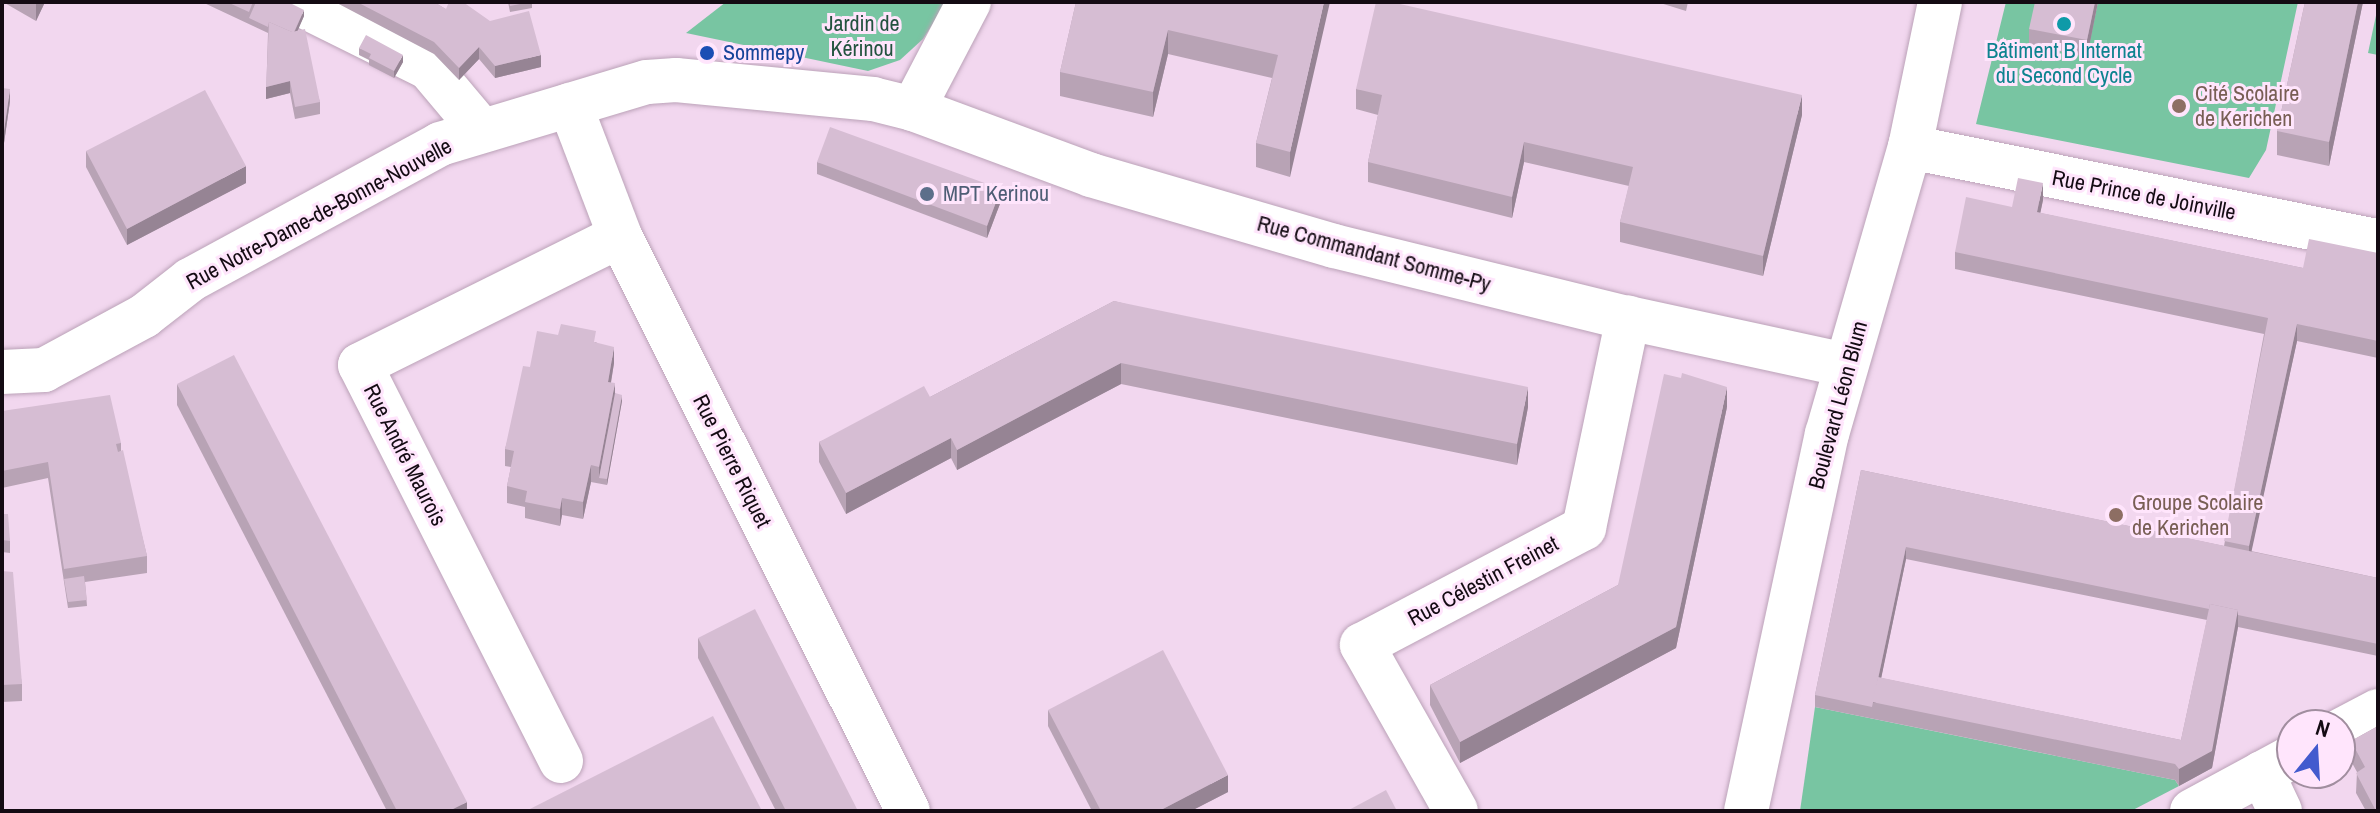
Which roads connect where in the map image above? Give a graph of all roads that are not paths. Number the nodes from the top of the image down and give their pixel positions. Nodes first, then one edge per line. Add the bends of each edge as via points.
1 (296, 2) edge
2 (969, 2) edge
3 (1940, 2) edge
4 (570, 105) junction
5 (913, 109) junction
6 (482, 131) junction
7 (1910, 147) junction
8 (620, 236) junction
9 (2378, 241) edge
10 (1628, 318) junction
11 (1846, 365) junction
12 (2, 372) edge
13 (2378, 711) edge
14 (2356, 723) edge
15 (561, 761) dead end
16 (2276, 781) edge
17 (908, 811) edge
18 (1456, 811) edge
19 (1746, 811) edge
20 (2192, 811) edge

1 - 6 street via 429,68
2 - 5 street
3 - 7 street, Boulevard Léon Blum
4 - 5 street, Rue Notre-Dame-de-Bonne-Nouvelle via 647,82 676,80 873,99
4 - 6 street, Rue Notre-Dame-de-Bonne-Nouvelle
4 - 8 street, Rue Pierre Riquet
5 - 10 street, Rue Commandant Somme-Py via 1091,175 1307,239
6 - 12 street, Rue Notre-Dame-de-Bonne-Nouvelle via 440,144 204,272 144,316 44,370
7 - 9 street, Rue Prince de Joinville
7 - 11 street, Boulevard Léon Blum
8 - 15 street, Rue André Maurois via 360,365
8 - 17 street, Rue Pierre Riquet
10 - 11 street, Rue Commandant Somme-Py
10 - 18 street, Rue Célestin Freinet via 1584,528 1362,645
11 - 19 street, Boulevard Léon Blum via 1814,488
13 - 14 street
16 - 20 street

